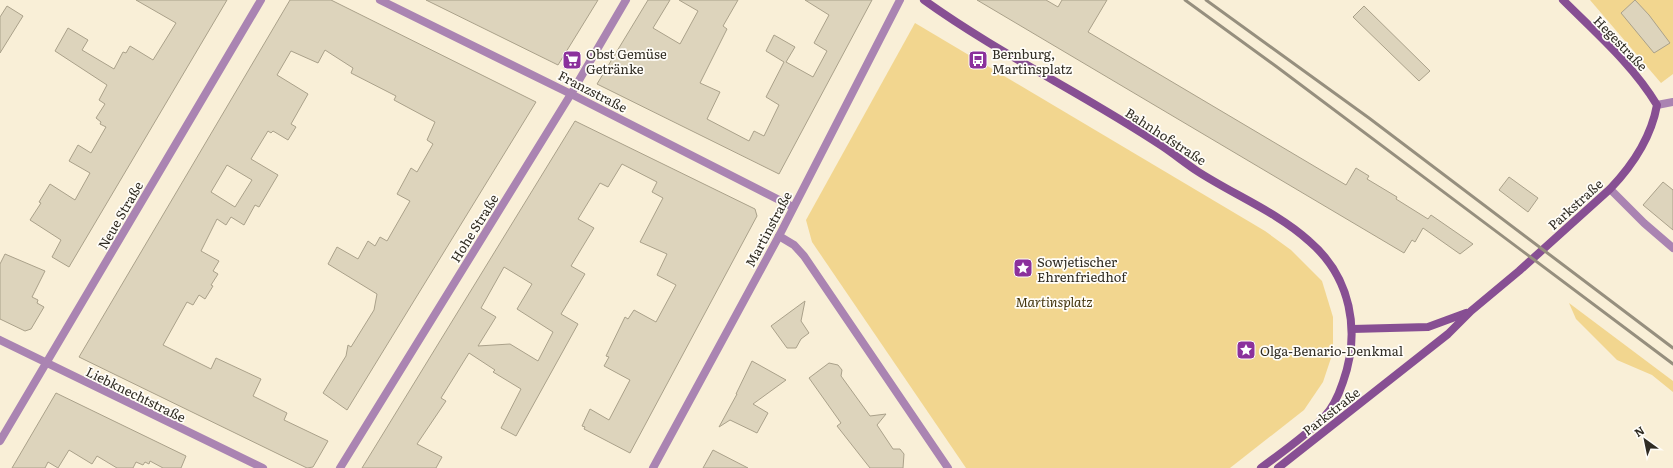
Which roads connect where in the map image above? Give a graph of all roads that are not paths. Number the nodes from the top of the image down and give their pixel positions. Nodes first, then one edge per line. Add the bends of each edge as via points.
1 (261, 0) edge
2 (380, 0) edge
3 (626, 0) edge
4 (900, 0) edge
5 (924, 0) edge
6 (1563, 0) edge
7 (571, 94) junction
8 (1673, 102) edge
9 (1658, 105) junction
10 (1610, 189) junction
11 (793, 207) junction
12 (779, 236) junction
13 (1673, 248) edge
14 (1471, 311) junction
15 (1352, 329) junction
16 (0, 340) edge
17 (46, 364) junction
18 (0, 441) edge
19 (262, 468) edge
20 (340, 468) edge
21 (653, 468) edge
22 (948, 468) edge
23 (1261, 468) edge
24 (1278, 468) edge

1 - 17 street, Neue Straße
2 - 7 street, Franzstraße
3 - 7 street, Hohe Straße
4 - 11 street, Martinstraße
5 - 15 street, Bahnhofstraße via 973,33 1161,146 1302,235 1323,255 1335,272 1349,305
6 - 9 street, Hegestraße via 1622,60 1648,89
7 - 11 street, Franzstraße
7 - 20 street, Hohe Straße
8 - 9 street
9 - 10 street, Parkstraße via 1646,140 1631,164
10 - 13 street
10 - 14 street, Parkstraße
11 - 12 street, Martinstraße
12 - 21 street, Martinstraße
12 - 22 street via 794,245 804,256
14 - 15 street, Parkstraße via 1428,327
14 - 24 street, Parkstraße via 1448,334
15 - 23 street, Parkstraße via 1347,368 1337,397 1325,417
16 - 17 street, Liebknechtstraße
17 - 18 street, Neue Straße
17 - 19 street, Liebknechtstraße

